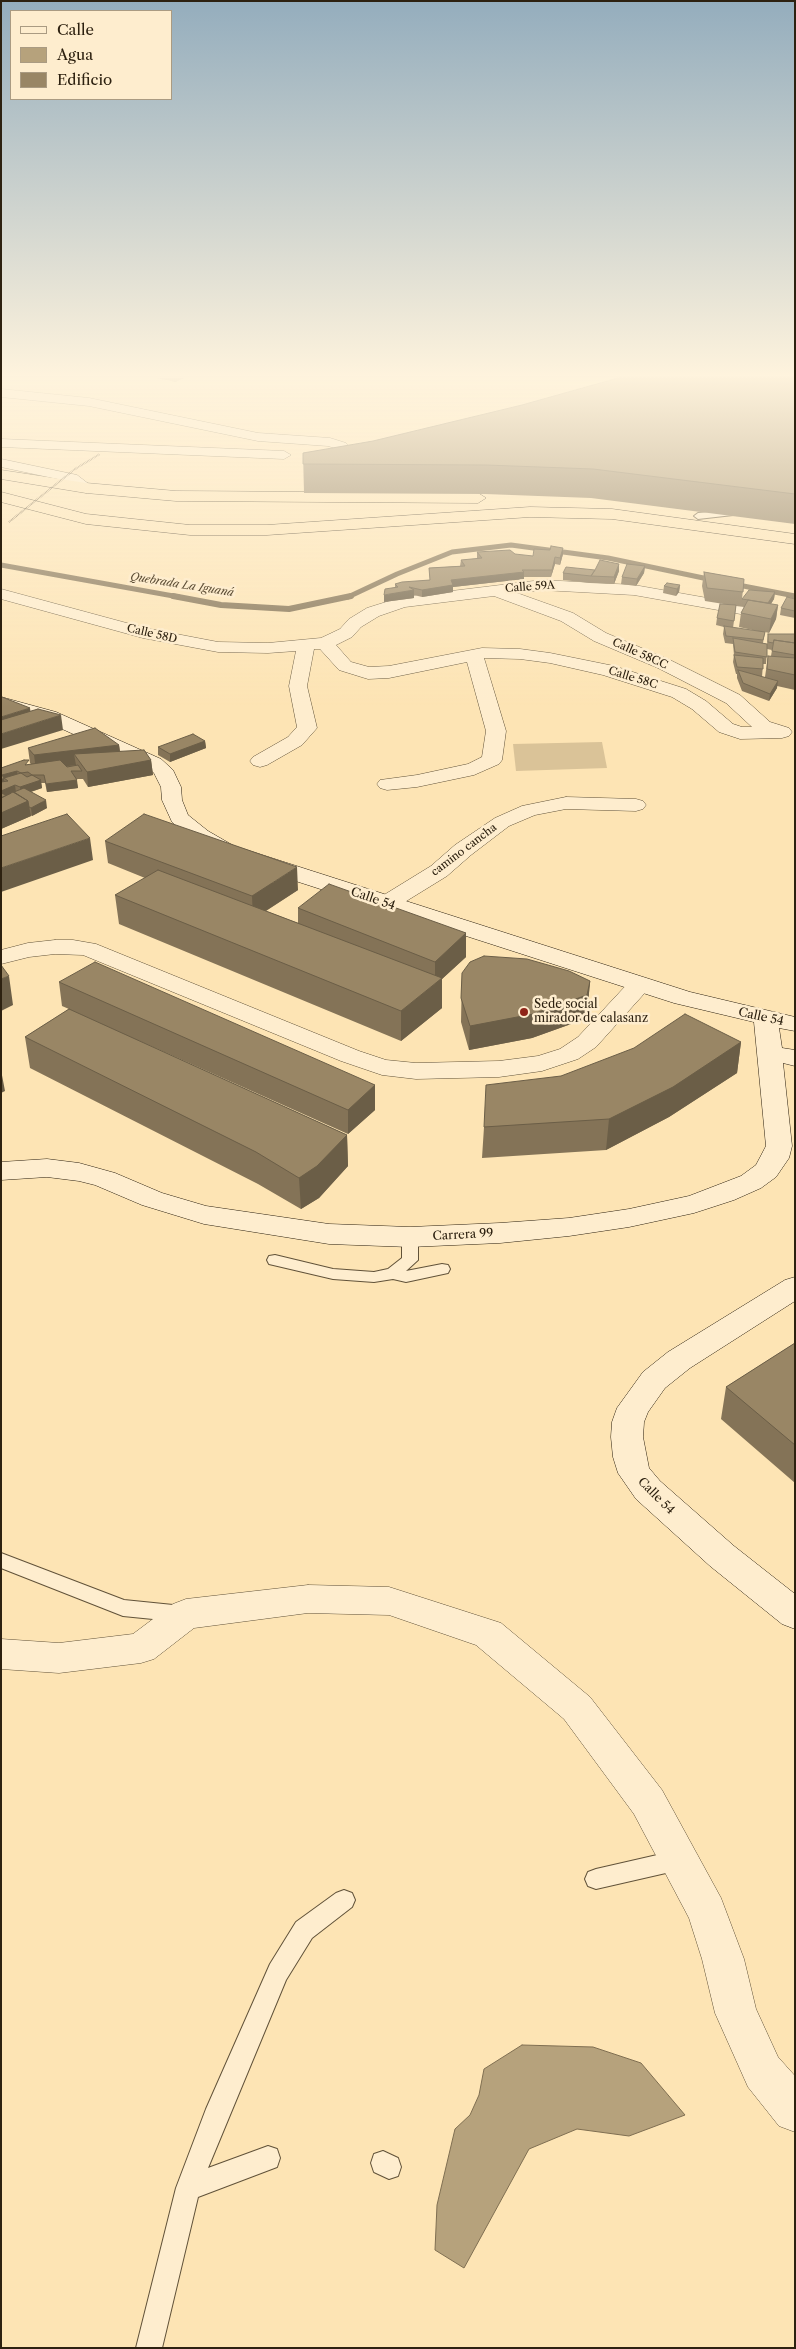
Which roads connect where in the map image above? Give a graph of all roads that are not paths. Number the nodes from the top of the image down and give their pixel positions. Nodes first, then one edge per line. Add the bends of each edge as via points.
1 (86, 488) edge
2 (176, 496) junction
3 (1, 497) edge
4 (746, 511) edge
5 (698, 516) junction
6 (145, 527) junction
7 (795, 530) edge
8 (795, 539) edge
9 (492, 590) junction
10 (1, 594) edge
11 (763, 613) edge
12 (316, 644) junction
13 (474, 655) junction
14 (1, 703) edge
15 (788, 733) edge
16 (260, 761) dead end
17 (387, 784) dead end
18 (636, 805) dead end
19 (387, 903) junction
20 (1, 957) edge
21 (640, 985) junction
22 (766, 1018) junction
23 (795, 1024) edge
24 (782, 1055) edge
25 (1, 1171) edge
26 (410, 1238) junction
27 (275, 1260) dead end
28 (442, 1269) dead end
29 (393, 1274) junction
30 (795, 1287) edge
31 (1, 1560) edge
32 (186, 1614) junction
33 (795, 1614) edge
34 (1, 1654) edge
35 (679, 1860) junction
36 (596, 1879) dead end
37 (344, 1900) dead end
38 (795, 2110) edge
39 (268, 2158) dead end
40 (188, 2188) junction
41 (150, 2348) edge

1 - 2 highway
2 - 5 highway via 496,499 596,504
2 - 6 highway via 225,502 243,512 236,521 220,525 180,523
3 - 6 highway via 66,515
4 - 5 lane
5 - 7 highway
6 - 8 highway via 267,530 530,512 653,518
9 - 11 street, Calle 59A via 542,585 590,586 634,590
9 - 12 street, Calle 59A via 402,602 372,612 346,633
9 - 15 street, Calle 58CC via 566,617 600,637 664,664 733,699 763,726
10 - 12 street, Calle 58D via 143,633 218,647 268,648
12 - 13 street, Calle 58C via 345,666 368,673 389,672
12 - 16 street via 298,686 308,728 295,741
13 - 15 street, Calle 58C via 520,654 607,670 680,692 733,731
13 - 17 street via 496,732 492,760 474,769
14 - 19 street, Calle 54 via 49,716 154,762 163,770 171,787 172,800 180,818 200,836 226,851
18 - 19 street, camino cancha via 566,803 523,812 502,822 439,871
19 - 21 street, Calle 54
20 - 21 street via 55,947 88,950 350,1056 382,1067 416,1071 499,1069 542,1063 568,1054 587,1042
21 - 22 street, Calle 54
22 - 23 street, Calle 54
22 - 24 street, Carrera 99
24 - 26 street, Carrera 99 via 779,1146 776,1158 766,1171 751,1182 694,1204 629,1218 510,1232
25 - 26 street, Carrera 99 via 47,1168 79,1172 179,1208 240,1222 329,1234
26 - 29 lane via 410,1260
27 - 29 lane via 334,1274 374,1277
28 - 29 lane via 406,1277
30 - 33 street, Calle 54 via 679,1360 654,1380 633,1408 627,1437 634,1473 648,1490 722,1556
31 - 32 lane via 123,1608
32 - 34 street via 141,1648 59,1658
32 - 35 street via 308,1599 389,1601 488,1634 577,1708 648,1802
35 - 36 lane
35 - 38 street via 707,1912 740,2022 763,2072
37 - 40 lane via 304,1930 278,1972
39 - 40 lane
40 - 41 lane

